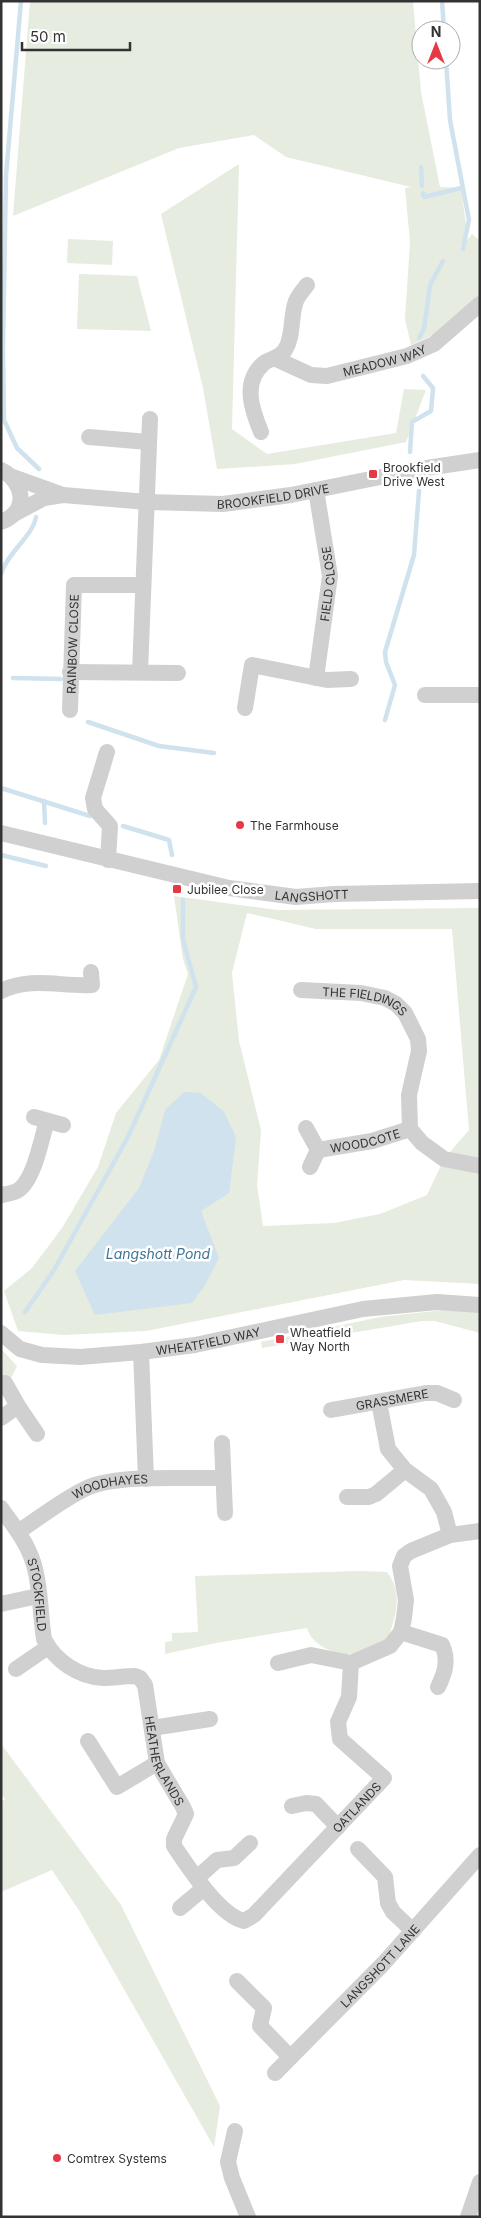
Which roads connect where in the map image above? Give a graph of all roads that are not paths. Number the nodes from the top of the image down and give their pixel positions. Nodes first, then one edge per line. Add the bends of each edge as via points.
1 (307, 285) dead end
2 (480, 304) edge
3 (276, 359) junction
4 (150, 419) dead end
5 (261, 432) dead end
6 (88, 437) dead end
7 (148, 442) junction
8 (480, 460) edge
9 (5, 471) edge
10 (316, 490) junction
11 (63, 495) junction
12 (146, 502) junction
13 (6, 521) edge
14 (142, 585) junction
15 (70, 672) junction
16 (140, 672) junction
17 (178, 673) dead end
18 (316, 678) junction
19 (351, 679) dead end
20 (425, 695) dead end
21 (480, 695) edge
22 (245, 708) dead end
23 (70, 710) dead end
24 (107, 752) dead end
25 (1, 833) edge
26 (108, 860) junction
27 (480, 891) edge
28 (92, 983) dead end
29 (301, 990) dead end
30 (1, 991) edge
31 (63, 1125) dead end
32 (306, 1128) dead end
33 (410, 1129) junction
34 (318, 1150) junction
35 (310, 1166) dead end
36 (480, 1166) edge
37 (1, 1195) edge
38 (480, 1305) edge
39 (1, 1333) edge
40 (141, 1352) junction
41 (4, 1383) dead end
42 (454, 1400) dead end
43 (379, 1402) junction
44 (18, 1406) junction
45 (331, 1410) dead end
46 (1, 1418) edge
47 (37, 1434) dead end
48 (222, 1443) dead end
49 (405, 1470) junction
50 (222, 1478) junction
51 (146, 1479) junction
52 (347, 1497) dead end
53 (1, 1508) edge
54 (225, 1513) dead end
55 (480, 1531) edge
56 (18, 1532) junction
57 (450, 1535) junction
58 (38, 1596) junction
59 (1, 1604) edge
60 (401, 1632) junction
61 (48, 1647) junction
62 (278, 1663) dead end
63 (351, 1663) junction
64 (16, 1669) dead end
65 (140, 1678) joint
66 (438, 1687) dead end
67 (210, 1719) dead end
68 (152, 1728) junction
69 (88, 1741) dead end
70 (157, 1762) junction
71 (292, 1806) dead end
72 (338, 1827) junction
73 (250, 1844) dead end
74 (358, 1850) dead end
75 (480, 1855) edge
76 (200, 1883) junction
77 (180, 1908) dead end
78 (254, 1915) joint
79 (413, 1931) junction
80 (237, 1981) dead end
81 (290, 2057) junction
82 (275, 2073) dead end
83 (235, 2131) dead end
84 (480, 2182) edge
85 (248, 2217) edge
86 (468, 2217) edge

1 - 3 street via 297,300 285,350
2 - 3 street, MEADOW WAY via 434,344 407,356 327,376 311,375
3 - 5 street via 263,363 252,378 249,395
4 - 7 street
6 - 7 street
7 - 12 street
8 - 10 street, BROOKFIELD DRIVE
9 - 11 street
9 - 13 street via 20,488 21,498 19,506
10 - 12 street, BROOKFIELD DRIVE via 223,504
10 - 18 street, FIELD CLOSE via 330,576
11 - 12 street, BROOKFIELD DRIVE
11 - 13 street via 44,498
12 - 14 street
14 - 15 street, RAINBOW CLOSE via 74,585
14 - 16 street
15 - 16 street
15 - 23 street, RAINBOW CLOSE
16 - 17 street
18 - 19 street
18 - 22 street via 252,665
20 - 21 street
24 - 26 street via 93,798 95,809 110,826
25 - 26 street, LANGSHOTT
26 - 27 street, LANGSHOTT via 229,888 296,897
28 - 30 street via 76,986 36,981
29 - 33 street, THE FIELDINGS via 361,993 385,998 405,1014 418,1039 420,1051 409,1095
31 - 37 street via 40,1119 35,1162 28,1178 19,1189
32 - 34 street
33 - 34 street, WOODCOTE
33 - 36 street via 422,1143 444,1159
34 - 35 street
38 - 40 street, WHEATFIELD WAY via 437,1302 363,1309 195,1345
39 - 40 street, WHEATFIELD WAY via 16,1347 42,1355 80,1357
40 - 51 street, WOODHAYES
41 - 44 street
42 - 43 street, GRASSMERE via 437,1393 426,1393
43 - 45 street, GRASSMERE
43 - 49 street via 388,1449
44 - 46 street
44 - 47 street
48 - 50 street
49 - 52 street via 376,1494
49 - 57 street via 431,1489 444,1512
50 - 51 street
50 - 54 street
51 - 56 street, WOODHAYES via 91,1487
53 - 56 street, STOCKFIELD
55 - 57 street
56 - 58 street, STOCKFIELD via 34,1562
57 - 60 street via 404,1556 400,1566 406,1600
58 - 59 street
58 - 61 street, STOCKFIELD
60 - 63 street via 390,1646
60 - 66 street via 442,1645 447,1664
61 - 64 street
61 - 65 street, STOCKFIELD via 63,1663 82,1674 103,1678
62 - 63 street via 311,1656
63 - 72 street, OATLANDS via 349,1697 338,1722 340,1739 384,1778
65 - 68 street, HEATHERLANDS via 145,1685
67 - 68 street
68 - 70 street, HEATHERLANDS
69 - 70 street via 117,1787
70 - 76 street, HEATHERLANDS via 186,1814 174,1846
71 - 72 street via 306,1802 316,1804
72 - 78 street, OATLANDS
73 - 76 street via 234,1858 217,1860
74 - 79 street via 385,1877 392,1912
75 - 79 street, LANGSHOTT LANE
76 - 77 street
76 - 78 street, HEATHERLANDS via 230,1915 244,1921
79 - 81 street, LANGSHOTT LANE
80 - 81 street via 264,2008 260,2026
81 - 82 street, LANGSHOTT LANE
83 - 85 street via 228,2162
84 - 86 street

